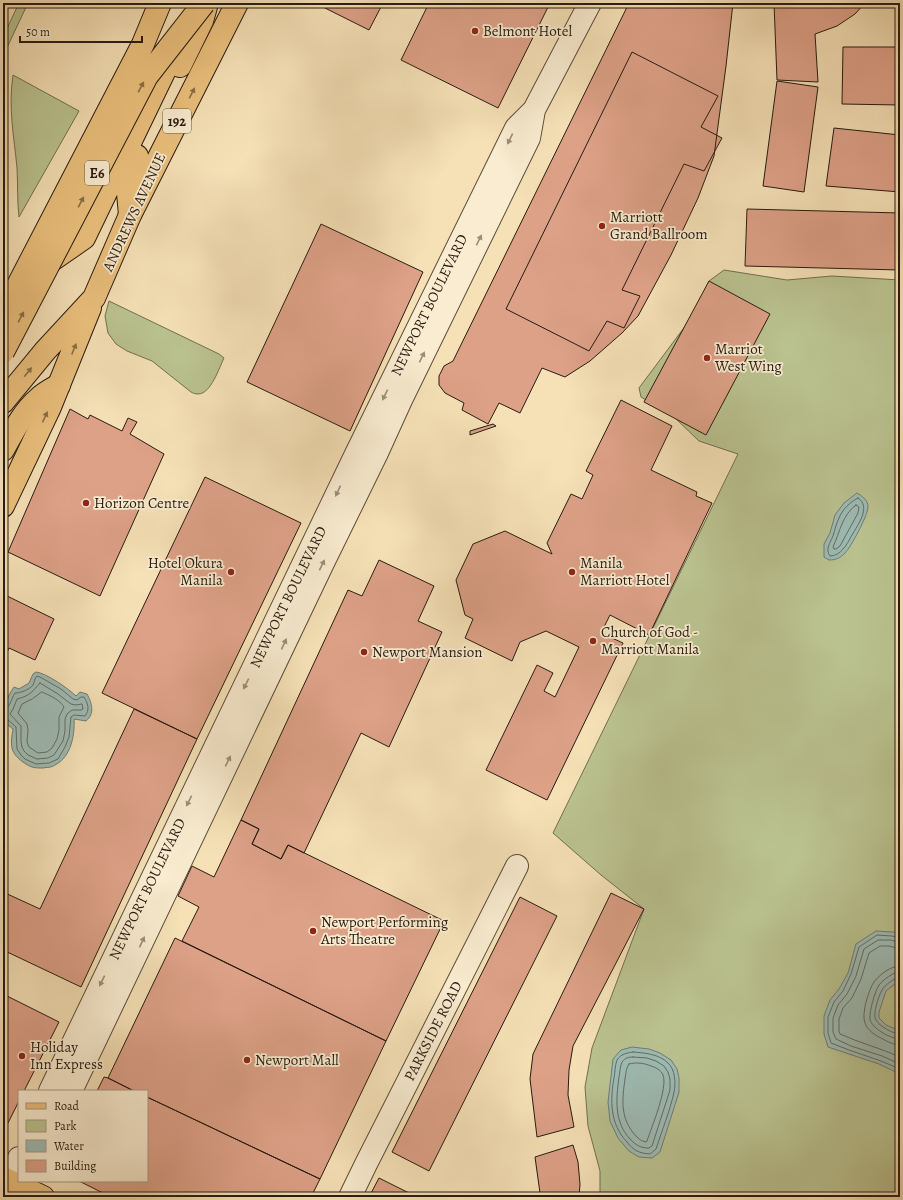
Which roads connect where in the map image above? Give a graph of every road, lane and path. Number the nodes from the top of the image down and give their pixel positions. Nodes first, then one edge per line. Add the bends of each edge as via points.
1 (159, 3) edge
2 (194, 3) edge
3 (206, 3) edge
4 (237, 3) edge
5 (590, 3) edge
6 (130, 215) junction
7 (14, 287) junction
8 (94, 298) junction
9 (3, 306) edge
10 (3, 314) edge
11 (3, 352) edge
12 (59, 385) junction
13 (3, 402) edge
14 (3, 450) edge
15 (3, 506) edge
16 (266, 663) junction
17 (518, 866) dead end
18 (51, 1090) edge
19 (71, 1090) edge
20 (19, 1182) edge
21 (49, 1197) edge
22 (350, 1197) edge

1 - 7 main road
1 - 10 main road, E6, bridge via 143,44
2 - 7 main road via 179,42 84,238
3 - 6 main road via 202,21 151,123 127,182
11 -> 3 main road, E6, bridge via 147,76
6 -> 4 main road, ANDREWS AVENUE / 192
5 - 16 street, NEWPORT BOULEVARD via 534,110 529,138
6 - 8 main road, ANDREWS AVENUE / 192
7 - 9 main road
12 -> 8 main road
13 -> 8 main road, ANDREWS AVENUE / 192
12 - 14 main road via 32,405
15 -> 12 main road
16 -> 18 street, NEWPORT BOULEVARD
19 -> 16 street, NEWPORT BOULEVARD
17 - 22 street, PARKSIDE ROAD
20 - 21 main road

